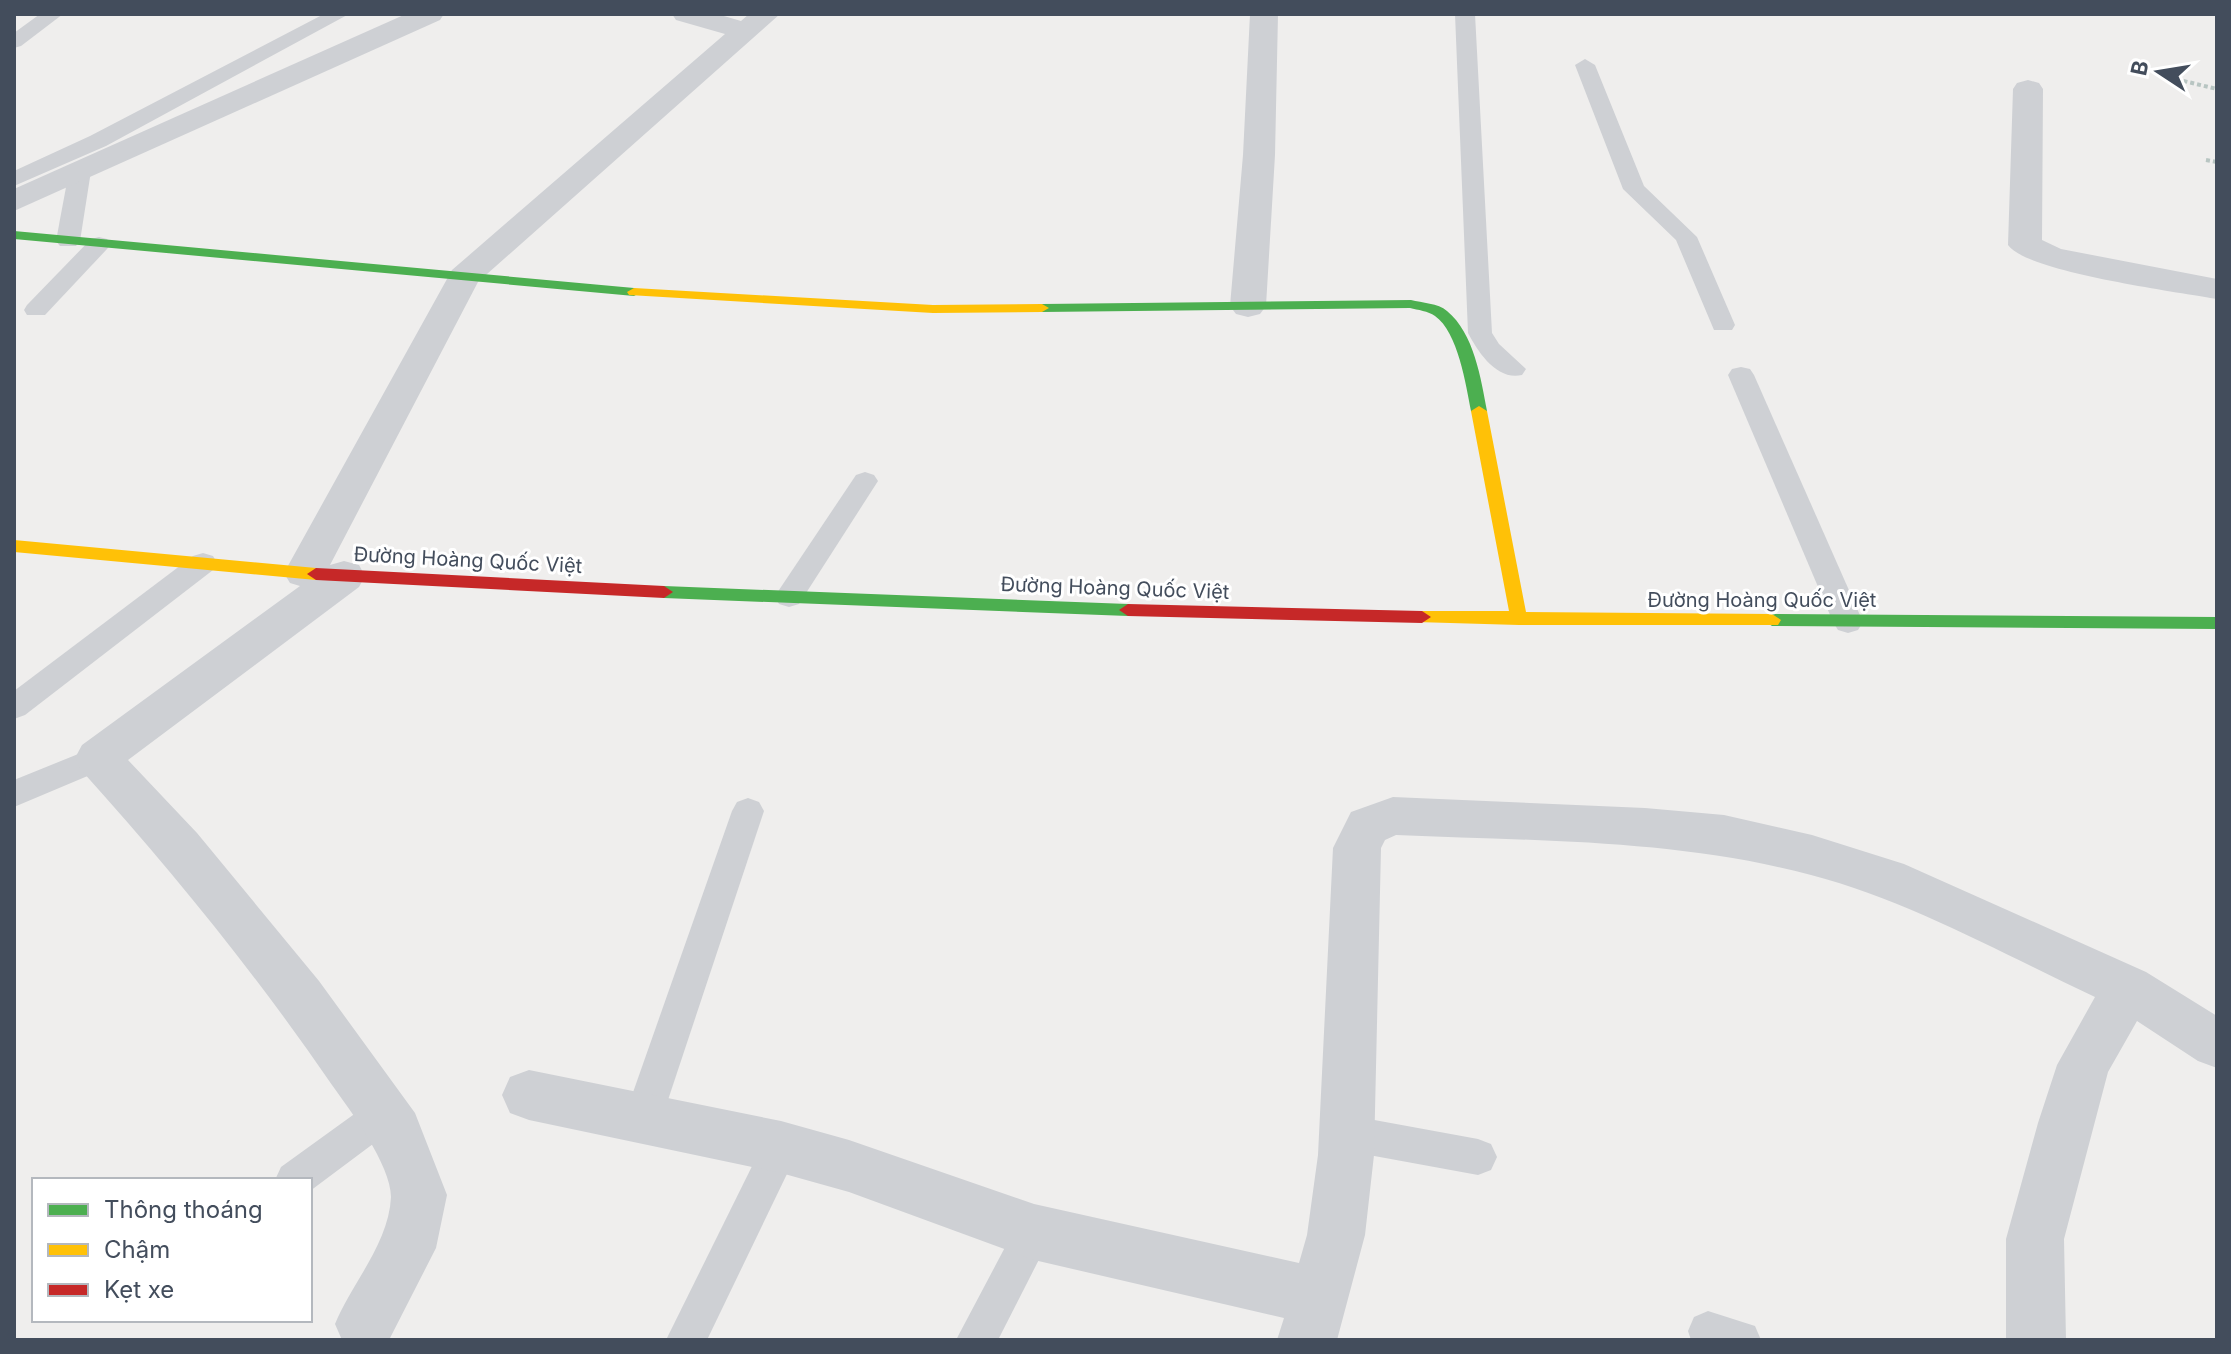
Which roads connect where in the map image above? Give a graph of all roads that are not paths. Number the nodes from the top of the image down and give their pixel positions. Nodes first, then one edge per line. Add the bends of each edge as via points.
1 (53, 14) edge
2 (330, 14) edge
3 (338, 14) edge
4 (430, 14) edge
5 (686, 14) edge
6 (1264, 14) edge
7 (1465, 14) edge
8 (756, 22) edge
9 (14, 42) edge
10 (1585, 65) dead end
11 (2028, 89) dead end
12 (80, 171) junction
13 (14, 179) edge
14 (14, 201) edge
15 (14, 235) edge
16 (68, 241) junction
17 (99, 244) junction
18 (464, 277) junction
19 (2217, 289) edge
20 (1248, 306) junction
21 (36, 310) dead end
22 (1723, 325) dead end
23 (1513, 369) dead end
24 (1741, 375) dead end
25 (865, 481) dead end
26 (14, 546) edge
27 (203, 563) junction
28 (324, 574) junction
29 (789, 597) junction
30 (1519, 619) junction
31 (1848, 622) junction
32 (2217, 623) edge
33 (14, 707) edge
34 (98, 758) junction
35 (14, 794) edge
36 (748, 811) dead end
37 (2128, 988) junction
38 (2217, 1044) edge
39 (529, 1095) dead end
40 (384, 1114) junction
41 (643, 1118) junction
42 (1347, 1133) junction
43 (781, 1147) junction
44 (1478, 1157) dead end
45 (297, 1178) edge
46 (1034, 1232) junction
47 (1313, 1319) edge
48 (365, 1324) dead end
49 (686, 1340) edge
50 (976, 1340) edge
51 (2036, 1340) edge

1 - 9 lane
2 - 3 lane
3 - 13 lane via 98,141
4 - 12 street
5 - 8 street
6 - 20 street
7 - 23 lane via 1480,333 1489,349
8 - 18 street
10 - 22 lane via 1634,189 1686,237
11 - 19 street via 2025,245 2052,257
12 - 14 street
12 - 16 lane
15 - 16 main road
16 - 17 main road
17 - 18 main road
17 - 21 lane
18 - 20 main road via 933,309
18 - 28 street
20 - 30 main road via 1411,304 1441,313 1471,370
24 - 31 lane
25 - 29 lane
26 - 27 main road, Đường Hoàng Quốc Việt
27 - 28 main road, Đường Hoàng Quốc Việt
27 - 33 lane
28 - 29 main road, Đường Hoàng Quốc Việt
28 - 34 street
29 - 30 main road, Đường Hoàng Quốc Việt
30 - 31 main road, Đường Hoàng Quốc Việt
31 - 32 main road, Đường Hoàng Quốc Việt
34 - 35 lane
34 - 40 street via 180,847 301,997
36 - 41 lane
37 - 38 street
37 - 42 street via 1887,878 1812,855 1724,835 1645,827 1393,816 1368,826 1357,848
37 - 51 street via 2084,1065 2057,1152 2035,1239
39 - 41 street
40 - 45 lane
40 - 48 street via 396,1131 419,1195 407,1248
41 - 43 street
42 - 44 lane
42 - 47 street via 1336,1235
43 - 46 street
43 - 49 lane
46 - 47 street
46 - 50 lane

